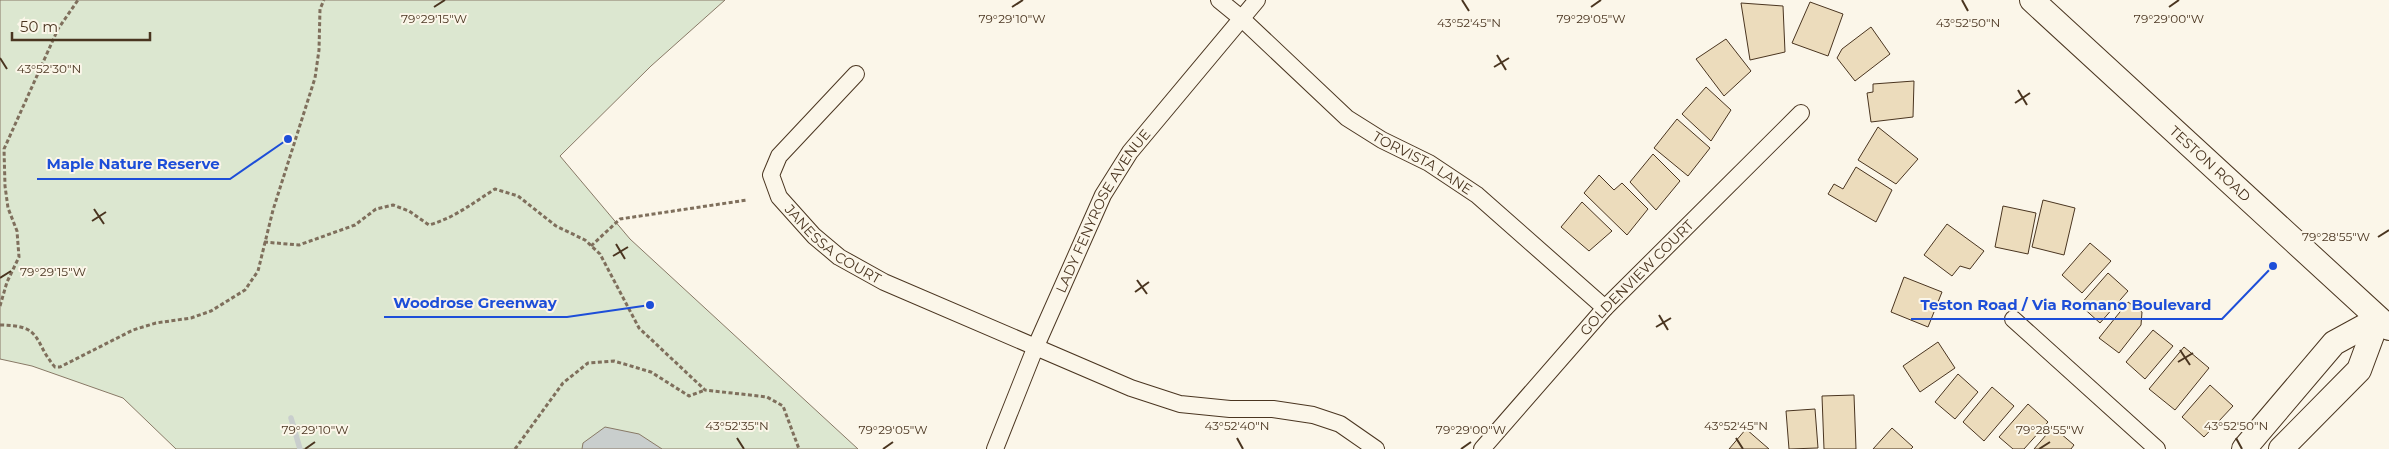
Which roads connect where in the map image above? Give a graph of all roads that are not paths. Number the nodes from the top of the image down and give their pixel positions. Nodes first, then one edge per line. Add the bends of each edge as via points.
1 (1219, 0) edge
2 (1257, 0) edge
3 (2032, 0) edge
4 (1241, 18) junction
5 (856, 74) dead end
6 (1801, 113) dead end
7 (1605, 308) junction
8 (2013, 319) dead end
9 (2384, 323) edge
10 (1036, 346) junction
11 (995, 449) edge
12 (1376, 449) edge
13 (1482, 449) edge
14 (2157, 449) edge
15 (2244, 449) edge
16 (2281, 449) edge

1 - 4 street, TORVISTA LANE
2 - 4 street, LADY FENYROSE AVENUE
3 - 9 main road, TESTON ROAD
4 - 7 street, TORVISTA LANE via 1346,118 1429,163 1477,195
4 - 10 street, LADY FENYROSE AVENUE via 1130,152 1103,195
5 - 10 street, JANESSA COURT via 779,156 771,175 778,196 839,257 884,282
6 - 7 street, GOLDENVIEW COURT
7 - 13 street, GOLDENVIEW COURT
8 - 14 street
9 - 15 main road via 2334,343
9 - 16 main road via 2360,370
10 - 11 street, LADY FENYROSE AVENUE
10 - 12 street, JANESSA COURT via 1131,388 1180,404 1273,409 1313,415 1340,424

